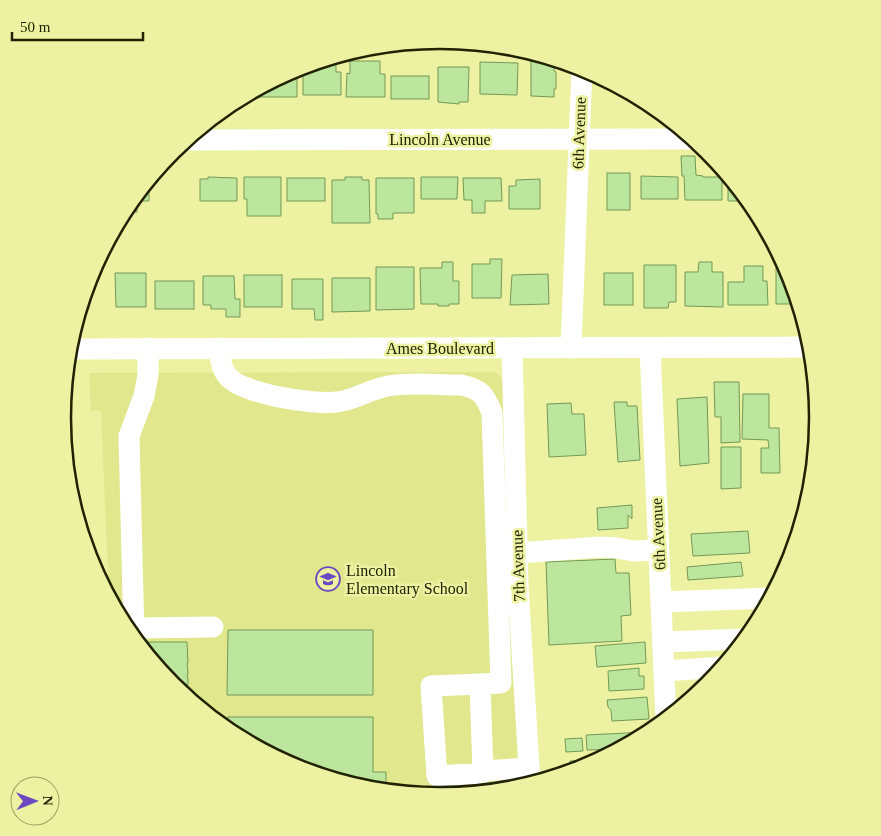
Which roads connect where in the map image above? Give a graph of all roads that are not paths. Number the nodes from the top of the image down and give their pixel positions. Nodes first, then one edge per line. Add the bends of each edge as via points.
1 (582, 77) edge
2 (579, 139) junction
3 (683, 139) edge
4 (197, 140) edge
5 (803, 347) edge
6 (148, 348) junction
7 (218, 348) junction
8 (512, 348) junction
9 (571, 348) junction
10 (650, 348) junction
11 (78, 349) edge
12 (659, 550) junction
13 (517, 553) junction
14 (763, 598) edge
15 (661, 602) junction
16 (134, 624) edge
17 (213, 627) dead end
18 (140, 633) edge
19 (736, 639) edge
20 (663, 642) junction
21 (712, 668) edge
22 (664, 671) junction
23 (523, 682) junction
24 (502, 683) junction
25 (480, 684) junction
26 (666, 710) edge
27 (483, 770) junction
28 (529, 776) edge

1 - 2 street, 6th Avenue
2 - 3 street, Lincoln Avenue
2 - 4 street, Lincoln Avenue
2 - 9 street, 6th Avenue
5 - 10 street, Ames Boulevard
6 - 7 street, Ames Boulevard
6 - 11 street, Ames Boulevard
6 - 16 street via 144,396 129,436
7 - 8 street, Ames Boulevard
7 - 24 street via 226,374 237,385 291,399 337,402 391,386 461,385 481,392 492,413
8 - 9 street, Ames Boulevard
8 - 13 street, 7th Avenue
9 - 10 street, Ames Boulevard
10 - 12 street, 6th Avenue
12 - 13 street via 600,547
12 - 15 street, 6th Avenue
13 - 23 street, 7th Avenue
14 - 15 street
15 - 20 street, 6th Avenue
17 - 18 street
19 - 20 street
20 - 22 street, 6th Avenue
21 - 22 street
22 - 26 street, 6th Avenue
23 - 24 street
23 - 28 street, 7th Avenue
24 - 25 street
25 - 27 street
25 - 27 street via 432,686 436,776 484,773
27 - 28 street

